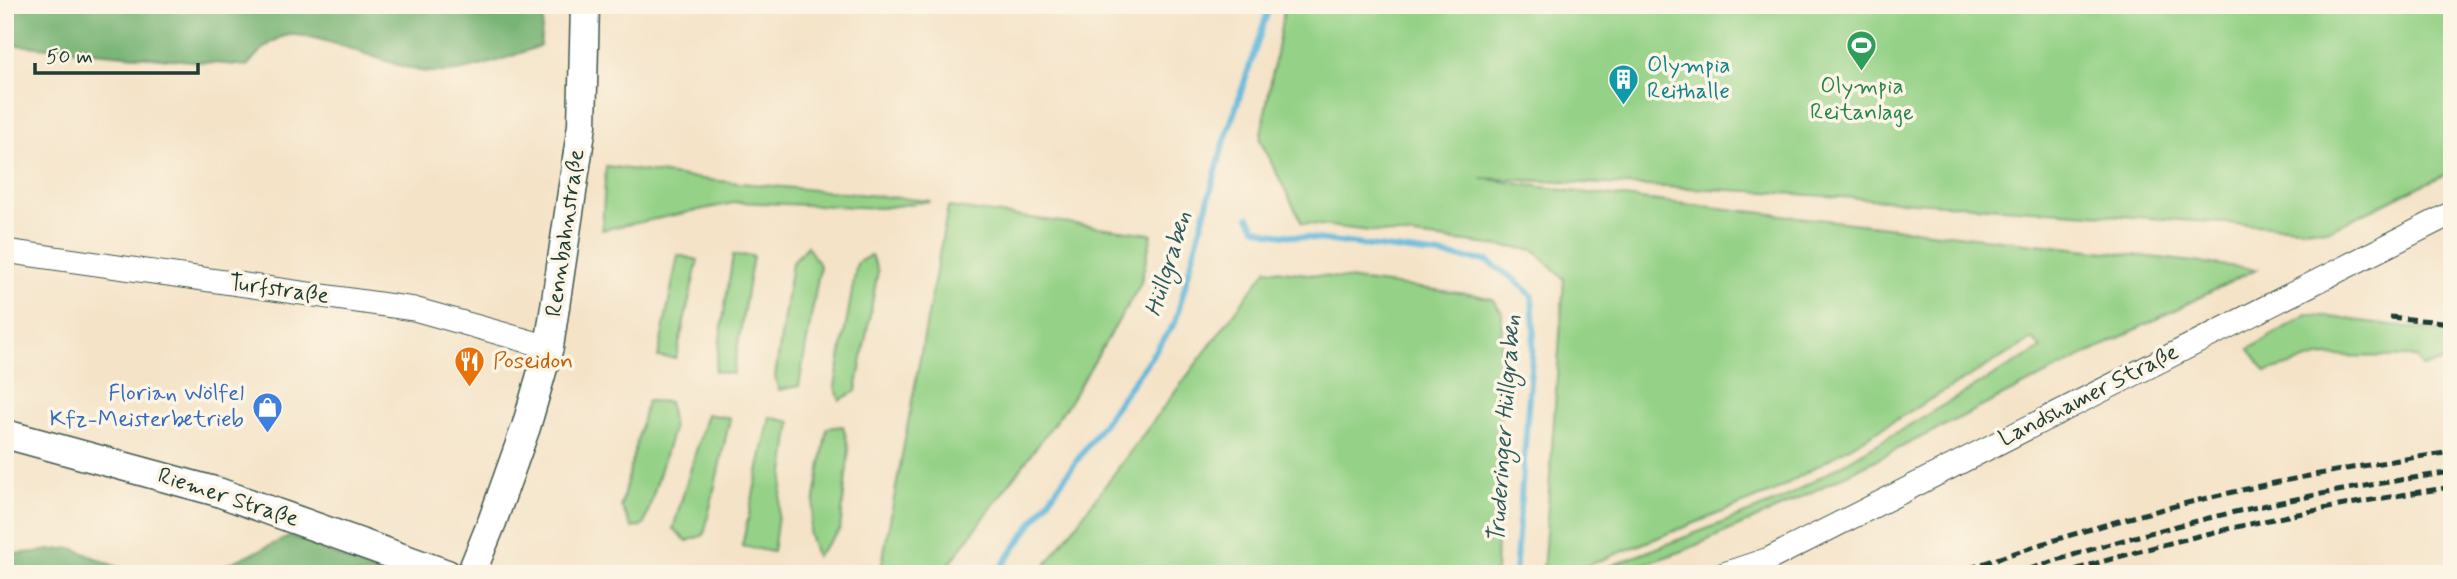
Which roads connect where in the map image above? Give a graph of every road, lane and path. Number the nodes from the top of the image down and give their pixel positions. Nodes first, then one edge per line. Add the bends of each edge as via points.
1 (585, 5) edge
2 (2452, 213) edge
3 (5, 251) edge
4 (549, 347) junction
5 (5, 434) edge
6 (404, 564) edge
7 (447, 574) edge
8 (471, 574) edge
9 (1724, 574) edge

1 - 4 street, Rennbahnstraße via 582,125
2 - 9 street, Landshamer Straße via 1769,559
3 - 4 street, Turfstraße via 414,309
4 - 8 street, Rennbahnstraße via 526,427
5 - 6 street, Riemer Straße via 218,492
6 - 7 street, Riemer Straße

